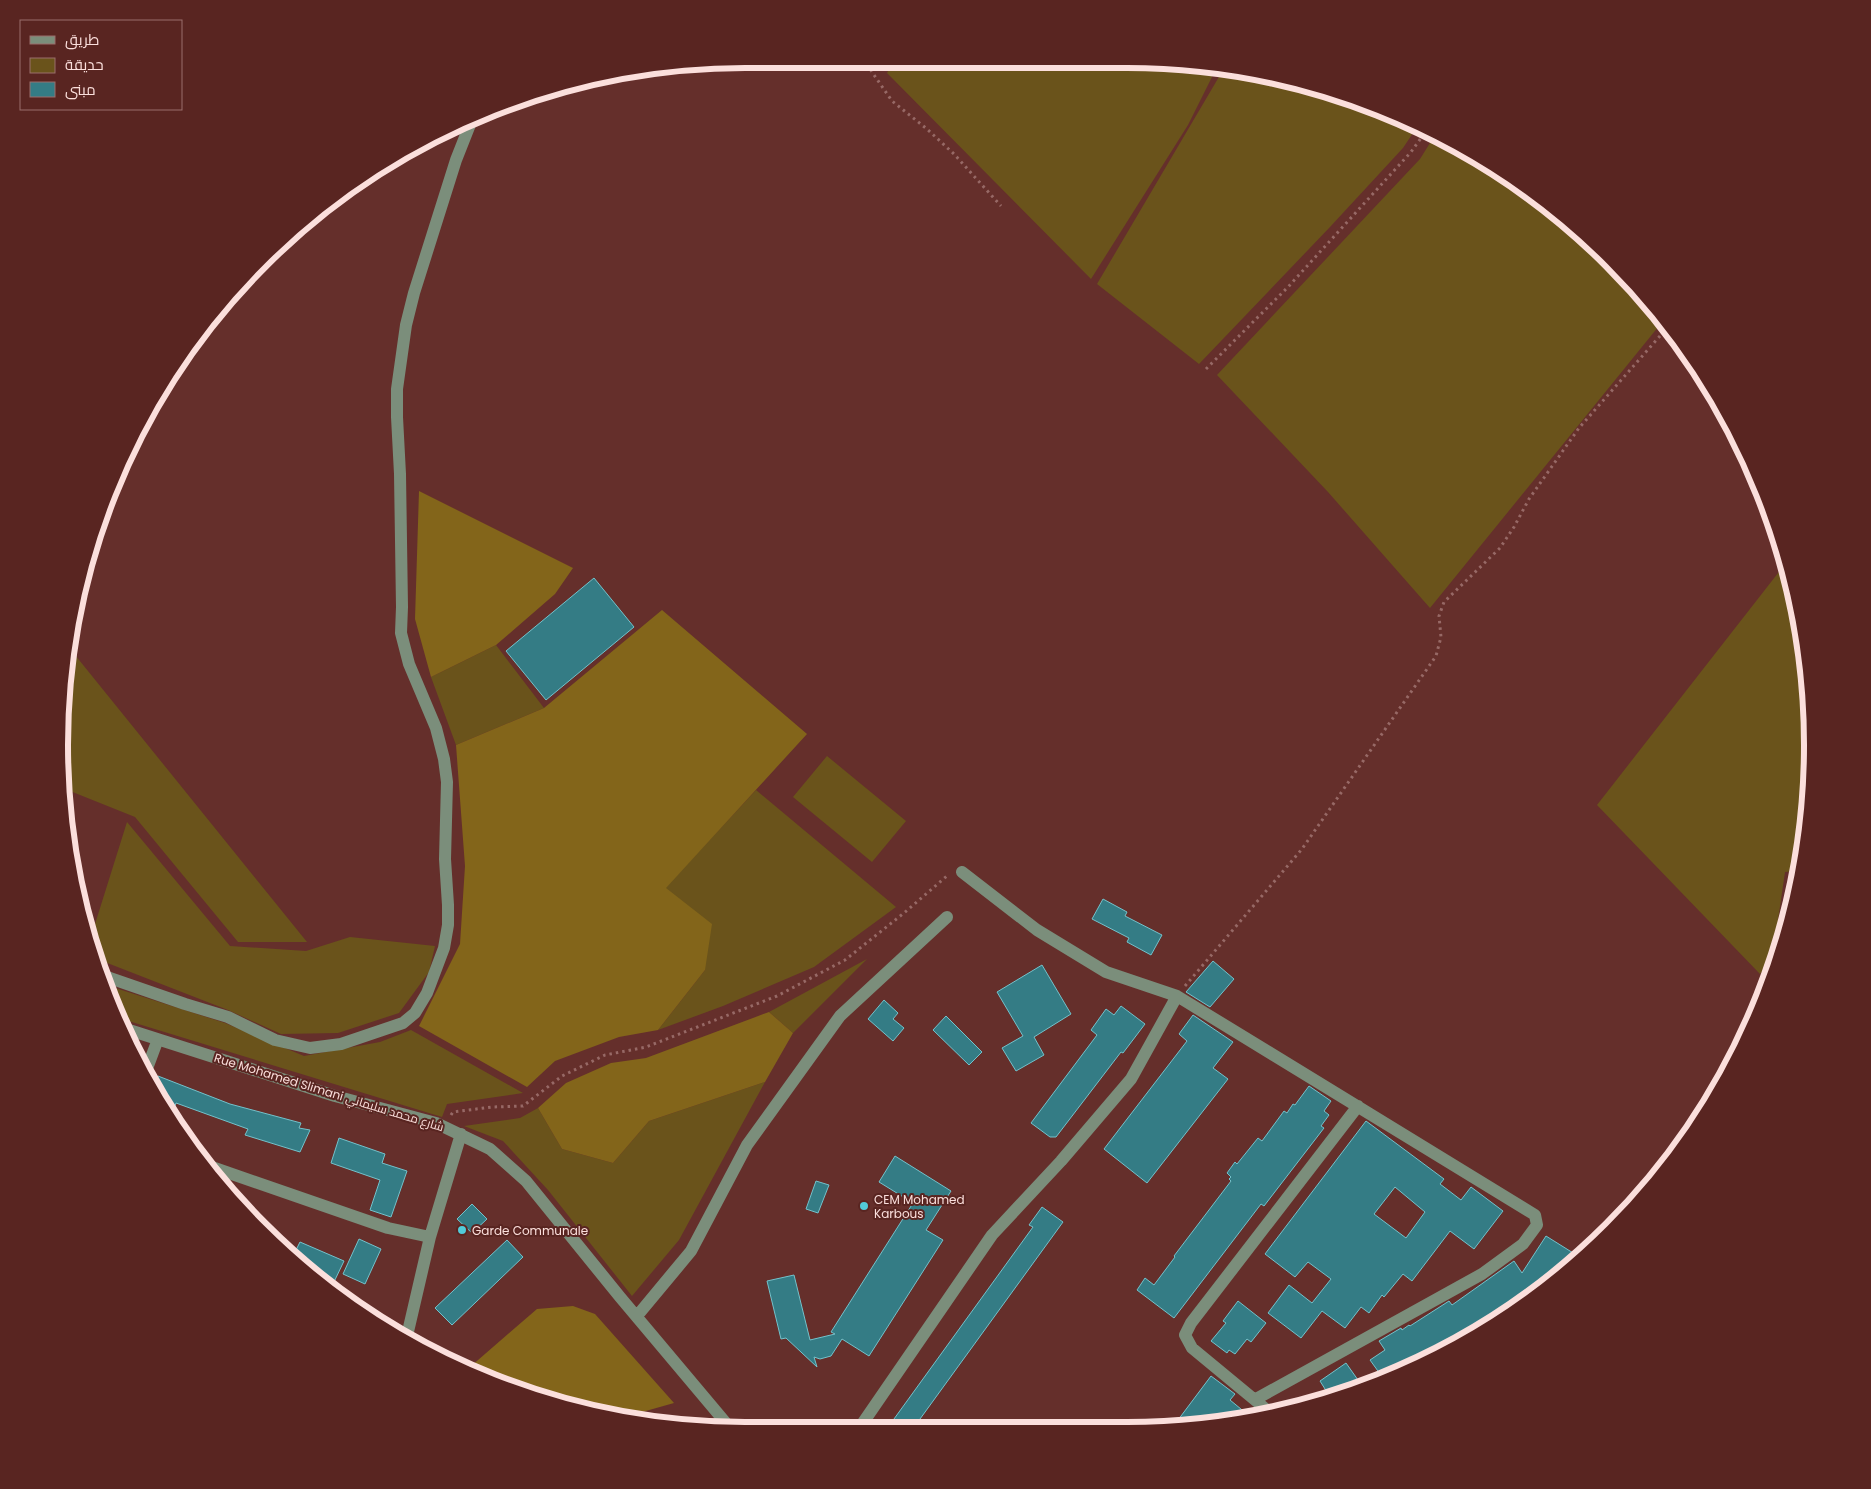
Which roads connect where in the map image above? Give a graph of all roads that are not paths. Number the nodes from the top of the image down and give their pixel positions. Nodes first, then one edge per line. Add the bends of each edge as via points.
1 (469, 126) edge
2 (962, 872) road end
3 (947, 916) dead end
4 (109, 978) edge
5 (1177, 996) junction
6 (131, 1031) edge
7 (158, 1039) junction
8 (148, 1065) edge
9 (1358, 1106) junction
10 (461, 1134) junction
11 (217, 1169) edge
12 (430, 1238) junction
13 (637, 1316) junction
14 (408, 1332) edge
15 (1256, 1399) junction
16 (1264, 1407) edge
17 (724, 1421) edge
18 (863, 1422) edge

1 - 4 street via 414,293 397,389 401,633 409,664 436,728 447,782 445,859 448,925 444,948 427,993 415,1013 404,1023 341,1044 310,1048 275,1040 228,1017
2 - 5 street via 1037,930 1106,972
3 - 13 street via 840,1016 747,1145 691,1251
5 - 9 street
5 - 18 street via 1132,1079 992,1235
6 - 7 street, Rue Mohamed Slimani شارع محمد سليماني
7 - 8 street
7 - 10 street, Rue Mohamed Slimani شارع محمد سليماني via 335,1096 436,1123
9 - 15 street via 1185,1335 1192,1348
9 - 15 street via 1535,1215 1537,1225 1523,1244 1482,1274
10 - 12 street
10 - 13 street, Rue Mohamed Slimani شارع محمد سليماني via 490,1149 526,1181
11 - 12 street via 388,1228
12 - 14 street
13 - 17 street, Rue Mohamed Slimani شارع محمد سليماني
15 - 16 street

